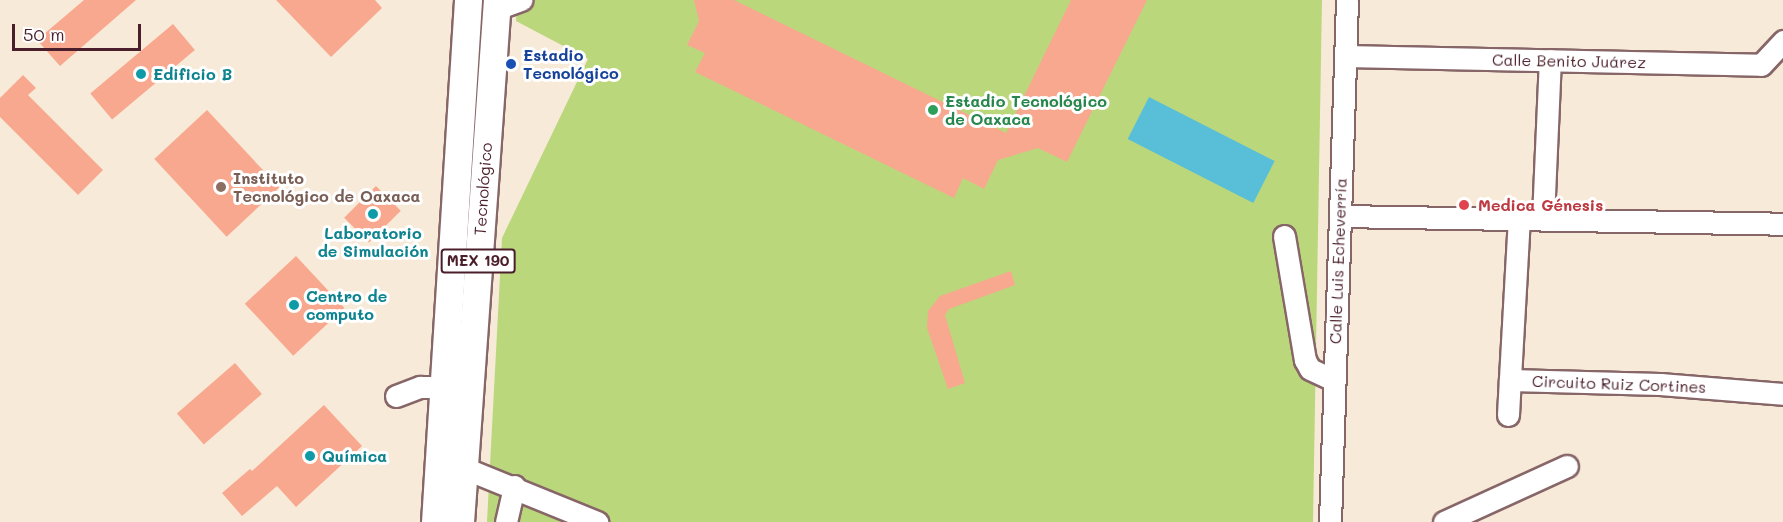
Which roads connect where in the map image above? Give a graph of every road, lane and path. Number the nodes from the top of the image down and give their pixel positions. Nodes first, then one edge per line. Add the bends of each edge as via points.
1 (468, 0) edge
2 (1347, 0) edge
3 (505, 3) edge
4 (1783, 41) edge
5 (1346, 56) junction
6 (1550, 60) junction
7 (1340, 216) junction
8 (1519, 217) junction
9 (1543, 218) junction
10 (1783, 224) edge
11 (1284, 236) dead end
12 (462, 313) junction
13 (1334, 380) junction
14 (1510, 380) junction
15 (444, 387) junction
16 (1783, 394) edge
17 (396, 396) dead end
18 (1508, 415) dead end
19 (1567, 466) dead end
20 (464, 468) junction
21 (514, 486) junction
22 (435, 522) edge
23 (460, 522) edge
24 (506, 522) edge
25 (597, 522) edge
26 (1330, 522) edge
27 (1444, 522) edge

1 - 12 main road, Tecnológico / MEX 190
2 - 5 street, Calle Luis Echeverría
3 - 12 main road, Tecnológico / MEX 190
4 - 6 street, Calle Benito Juárez via 1761,64
5 - 6 street, Calle Benito Juárez
5 - 7 street, Calle Luis Echeverría
6 - 9 street
7 - 8 street
7 - 13 street, Calle Luis Echeverría
8 - 9 street
8 - 14 street, Circuito Ruiz Cortines
9 - 10 street
11 - 13 street via 1305,360 1310,369
12 - 15 main road, Tecnológico / MEX 190
12 - 20 main road, Tecnológico / MEX 190
13 - 26 street, Calle Luis Echeverría
14 - 16 street, Circuito Ruiz Cortines via 1660,384
14 - 18 street
15 - 17 street via 420,387
15 - 22 main road, Tecnológico / MEX 190
19 - 27 street
20 - 21 street
20 - 23 main road, Tecnológico / MEX 190
21 - 24 street
21 - 25 street

